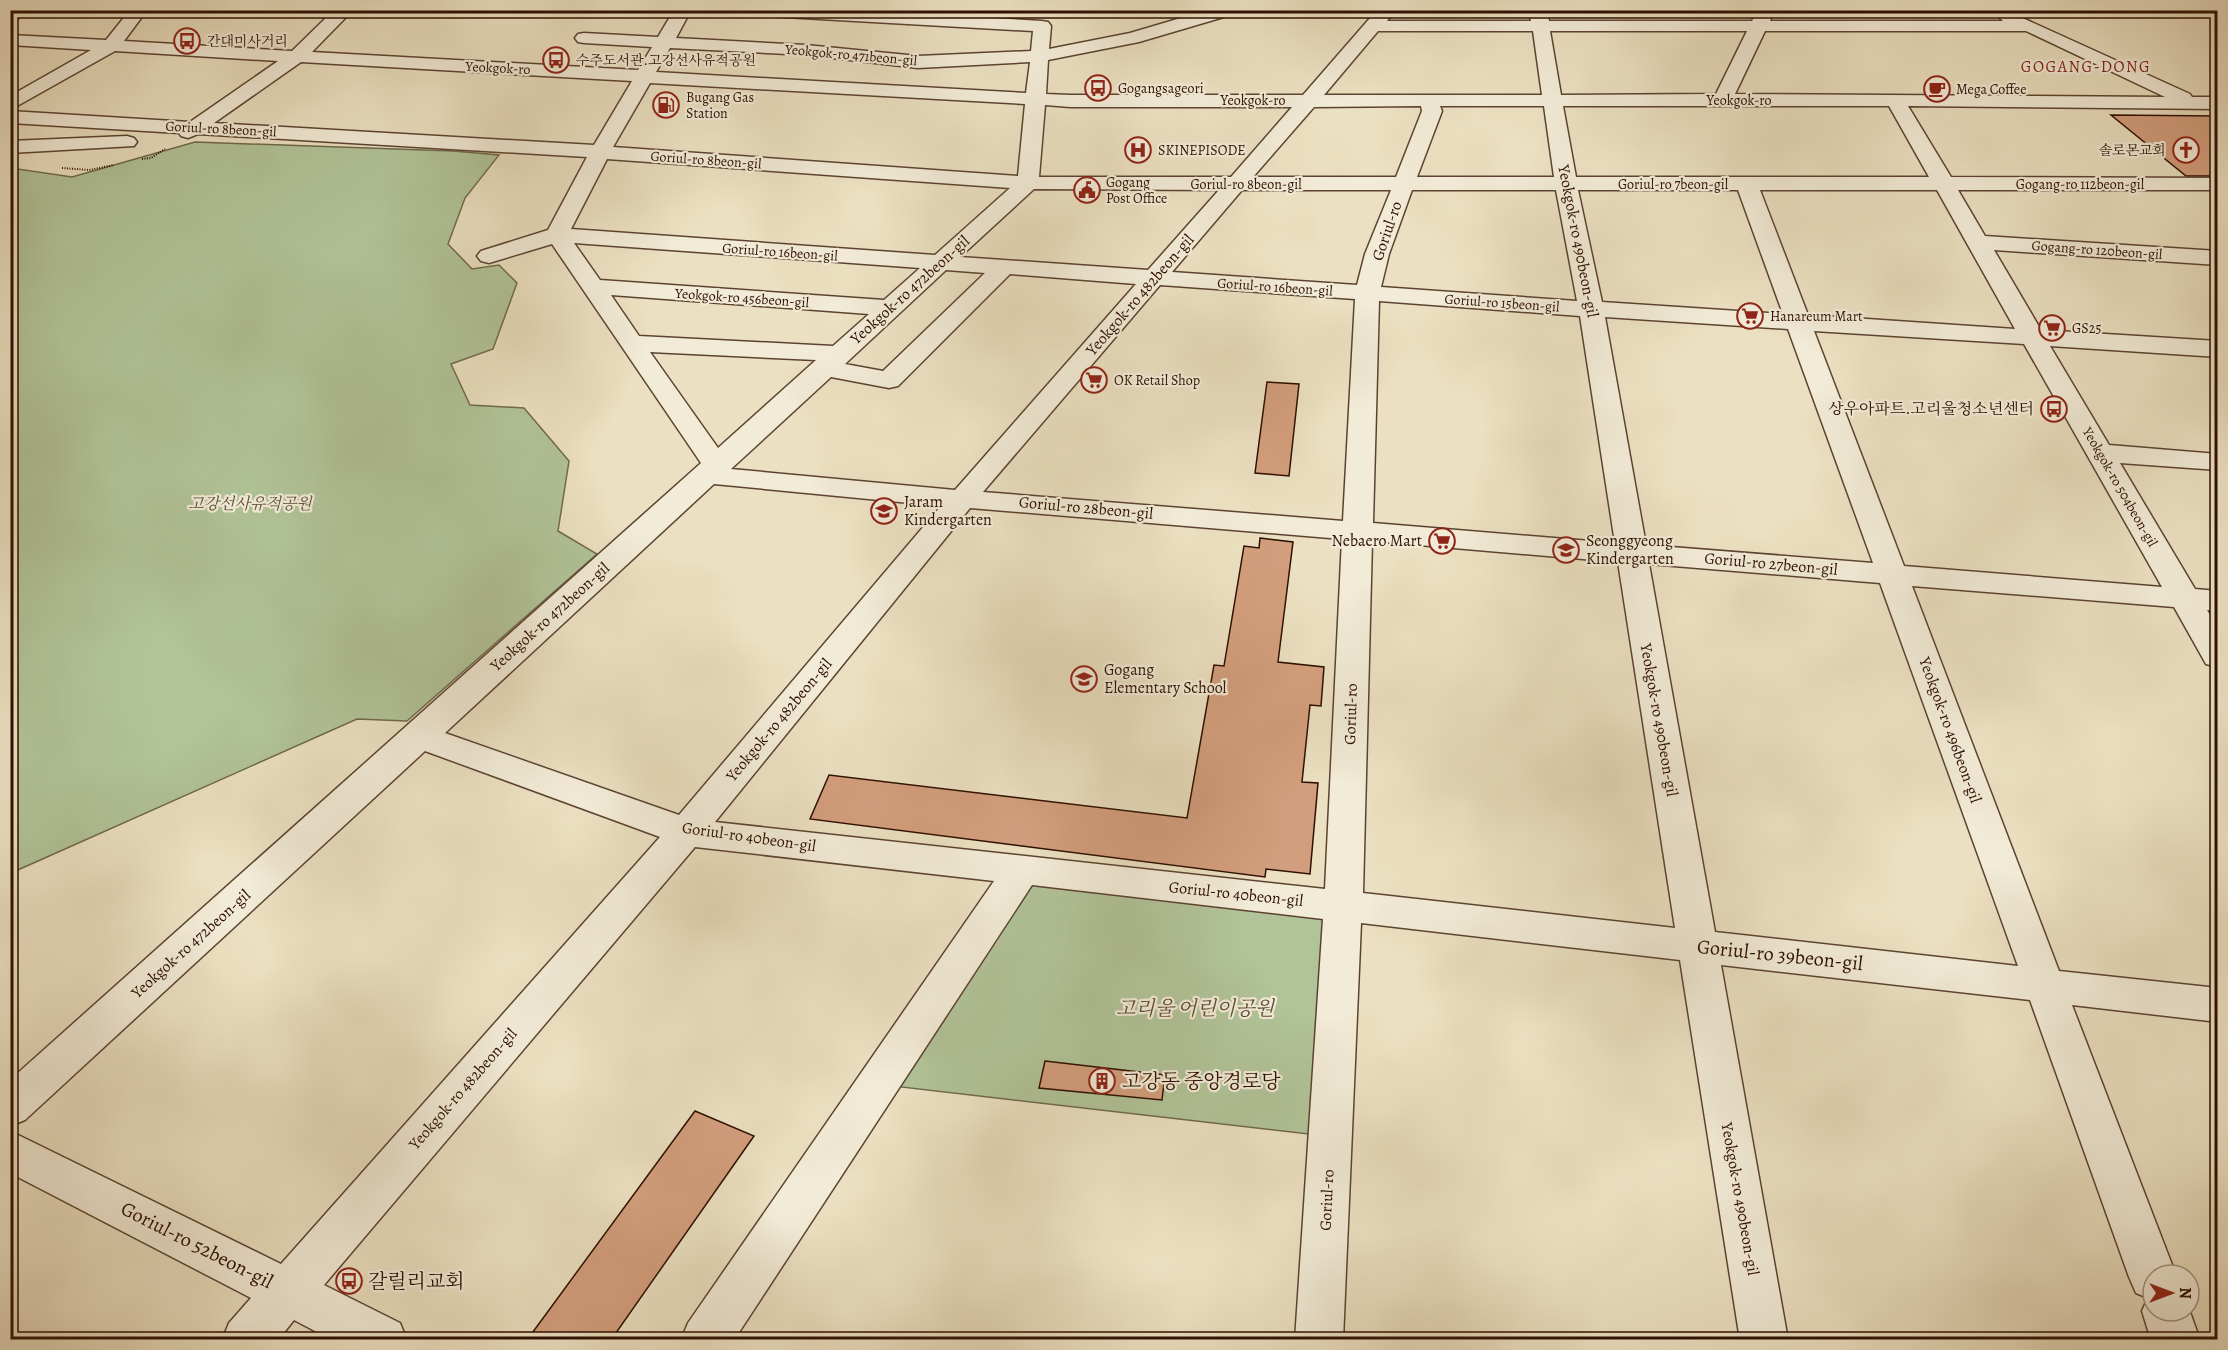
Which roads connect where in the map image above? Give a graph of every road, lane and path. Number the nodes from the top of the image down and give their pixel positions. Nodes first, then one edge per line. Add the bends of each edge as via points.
1 (17, 10) edge
2 (139, 10) edge
3 (345, 10) edge
4 (683, 10) edge
5 (748, 10) edge
6 (1228, 10) edge
7 (1387, 10) edge
8 (1995, 10) edge
9 (863, 14) edge
10 (10, 16) edge
11 (1045, 18) edge
12 (1540, 18) edge
13 (1763, 18) edge
14 (1374, 26) junction
15 (2028, 26) junction
16 (584, 38) dead end
17 (10, 40) edge
18 (663, 44) junction
19 (111, 46) junction
20 (1040, 56) junction
21 (296, 57) junction
22 (643, 77) junction
23 (1036, 99) junction
24 (1310, 99) junction
25 (1428, 100) junction
26 (1554, 100) junction
27 (1723, 100) junction
28 (1895, 100) junction
29 (2195, 103) junction
30 (2217, 103) edge
31 (10, 104) edge
32 (2217, 114) edge
33 (10, 117) edge
34 (193, 128) junction
35 (10, 147) edge
36 (600, 152) junction
37 (1028, 183) junction
38 (1943, 183) junction
39 (1236, 184) junction
40 (1566, 184) junction
41 (1747, 184) junction
42 (2217, 184) edge
43 (1403, 185) junction
44 (557, 235) junction
45 (1977, 242) junction
46 (489, 256) dead end
47 (2217, 258) edge
48 (939, 264) junction
49 (1003, 268) junction
50 (1155, 278) junction
51 (593, 287) junction
52 (1367, 293) junction
53 (890, 308) junction
54 (1591, 309) junction
55 (1798, 322) junction
56 (2032, 336) junction
57 (632, 343) junction
58 (2217, 349) edge
59 (832, 361) junction
60 (2100, 453) junction
61 (2217, 462) edge
62 (712, 470) junction
63 (962, 499) junction
64 (1358, 530) junction
65 (1631, 552) junction
66 (1892, 574) junction
67 (2185, 599) junction
68 (2217, 602) edge
69 (2217, 656) edge
70 (419, 736) junction
71 (686, 832) junction
72 (1022, 870) junction
73 (1343, 906) junction
74 (1697, 946) junction
75 (2044, 985) junction
76 (2217, 1005) edge
77 (10, 1107) edge
78 (10, 1151) edge
79 (2148, 1263) edge
80 (288, 1291) junction
81 (2170, 1323) edge
82 (246, 1340) edge
83 (383, 1340) edge
84 (705, 1340) edge
85 (1319, 1340) edge
86 (1764, 1340) edge
87 (2176, 1340) edge

1 - 10 street
2 - 19 street
3 - 21 street
4 - 18 street
5 - 9 street
6 - 20 street, Yeokgok-ro 471beon-gil via 1133,38
7 - 14 street, Yeokgok-ro 482beon-gil
8 - 15 street
9 - 11 street
11 - 20 street
12 - 13 street
12 - 14 street
12 - 26 street, Yeokgok-ro 490beon-gil
13 - 15 street
13 - 27 street
14 - 24 street, Yeokgok-ro 482beon-gil
15 - 29 street
16 - 18 street
17 - 19 street, Yeokgok-ro
18 - 20 street, Yeokgok-ro 471beon-gil via 806,50 918,62
18 - 22 street
19 - 21 street, Yeokgok-ro
19 - 31 street
20 - 23 street
21 - 22 street, Yeokgok-ro
21 - 34 street
22 - 23 street, Yeokgok-ro
22 - 36 street
23 - 24 street, Yeokgok-ro
23 - 37 street
24 - 25 street, Yeokgok-ro
24 - 39 street, Yeokgok-ro 482beon-gil
25 - 26 street, Yeokgok-ro
25 - 43 street, Goriul-ro via 1432,111
26 - 27 street, Yeokgok-ro
26 - 40 street, Yeokgok-ro 490beon-gil
27 - 28 street, Yeokgok-ro
28 - 29 street, Yeokgok-ro
28 - 38 street, Yeokgok-ro 504beon-gil
29 - 30 street, Yeokgok-ro
29 - 32 street
33 - 34 street, Goriul-ro 8beon-gil
34 - 35 street via 178,140
34 - 36 street, Goriul-ro 8beon-gil
36 - 37 street, Goriul-ro 8beon-gil
36 - 44 street
37 - 39 street, Goriul-ro 8beon-gil
37 - 48 street, Yeokgok-ro 472beon-gil
38 - 41 street, Goriul-ro 7beon-gil
38 - 42 street, Gogang-ro 112beon-gil
38 - 45 street, Yeokgok-ro 504beon-gil
39 - 43 street, Goriul-ro 8beon-gil
39 - 50 street, Yeokgok-ro 482beon-gil
40 - 41 street, Goriul-ro 7beon-gil
40 - 43 street, Goriul-ro 7beon-gil
40 - 54 street, Yeokgok-ro 490beon-gil
41 - 55 street, Yeokgok-ro 496beon-gil
43 - 52 street, Goriul-ro
44 - 46 street
44 - 48 street, Goriul-ro 16beon-gil
44 - 51 street
45 - 47 street, Gogang-ro 120beon-gil
45 - 56 street, Yeokgok-ro 504beon-gil
48 - 49 street, Goriul-ro 16beon-gil
48 - 53 street, Yeokgok-ro 472beon-gil
49 - 50 street, Goriul-ro 16beon-gil
49 - 59 street via 889,380
50 - 52 street, Goriul-ro 16beon-gil
50 - 63 street, Yeokgok-ro 482beon-gil
51 - 53 street, Yeokgok-ro 456beon-gil
51 - 57 street
52 - 54 street, Goriul-ro 15beon-gil
52 - 64 street, Goriul-ro
53 - 59 street, Yeokgok-ro 472beon-gil
54 - 55 street, Goriul-ro 15beon-gil
54 - 65 street, Yeokgok-ro 490beon-gil
55 - 56 street, Goriul-ro 15beon-gil
55 - 66 street, Yeokgok-ro 496beon-gil
56 - 58 street, Goriul-ro 15beon-gil
56 - 60 street, Yeokgok-ro 504beon-gil
57 - 59 street
57 - 62 street
59 - 62 street, Yeokgok-ro 472beon-gil
60 - 61 street
60 - 67 street, Yeokgok-ro 504beon-gil
62 - 63 street, Goriul-ro 28beon-gil
62 - 70 street, Yeokgok-ro 472beon-gil
63 - 64 street, Goriul-ro 28beon-gil
63 - 71 street, Yeokgok-ro 482beon-gil
64 - 65 street, Goriul-ro 27beon-gil
64 - 73 street, Goriul-ro
65 - 66 street, Goriul-ro 27beon-gil
65 - 74 street, Yeokgok-ro 490beon-gil
66 - 67 street, Goriul-ro 27beon-gil
66 - 75 street, Yeokgok-ro 496beon-gil
67 - 68 street, Goriul-ro 27beon-gil
67 - 69 street, Yeokgok-ro 504beon-gil
70 - 71 street, Goriul-ro 40beon-gil
70 - 77 street, Yeokgok-ro 472beon-gil
71 - 72 street, Goriul-ro 40beon-gil
71 - 80 street, Yeokgok-ro 482beon-gil
72 - 73 street, Goriul-ro 40beon-gil
72 - 84 street
73 - 74 street, Goriul-ro 39beon-gil
73 - 85 street, Goriul-ro
74 - 75 street, Goriul-ro 39beon-gil
74 - 86 street, Yeokgok-ro 490beon-gil
75 - 76 street, Goriul-ro 39beon-gil
75 - 79 street, Yeokgok-ro 496beon-gil
78 - 80 street, Goriul-ro 52beon-gil
80 - 82 street, Yeokgok-ro 482beon-gil
80 - 83 street, Goriul-ro 52beon-gil
81 - 87 street

